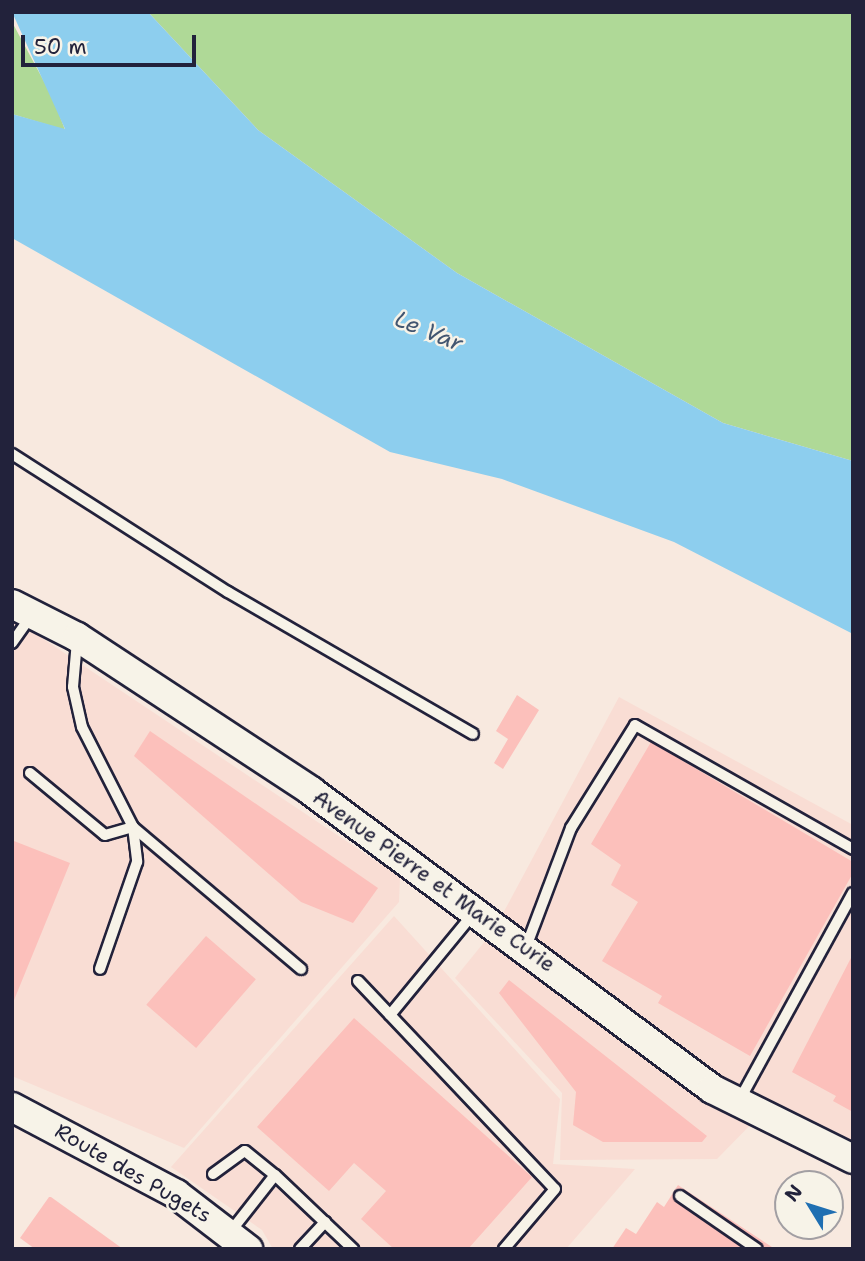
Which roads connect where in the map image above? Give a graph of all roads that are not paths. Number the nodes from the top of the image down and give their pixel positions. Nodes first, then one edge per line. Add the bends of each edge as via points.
1 (12, 454) edge
2 (22, 609) edge
3 (77, 637) junction
4 (12, 643) edge
5 (473, 734) dead end
6 (30, 773) dead end
7 (133, 827) junction
8 (853, 849) edge
9 (853, 893) edge
10 (476, 909) junction
11 (526, 947) junction
12 (100, 969) dead end
13 (301, 969) dead end
14 (358, 981) dead end
15 (390, 1015) junction
16 (737, 1105) junction
17 (12, 1107) edge
18 (853, 1159) edge
19 (213, 1174) dead end
20 (275, 1175) junction
21 (680, 1196) dead end
22 (325, 1223) junction
23 (240, 1240) edge
24 (300, 1249) edge
25 (353, 1249) edge
26 (504, 1249) edge
27 (757, 1249) edge

1 - 5 lane via 228,592
2 - 3 main road, Avenue Pierre et Marie Curie
2 - 4 lane
3 - 7 lane via 73,687 82,727
3 - 10 main road, Avenue Pierre et Marie Curie via 243,745
6 - 7 lane via 106,835
7 - 12 lane via 137,862
7 - 13 lane
8 - 11 lane via 635,726 571,828
9 - 16 lane
10 - 11 main road, Avenue Pierre et Marie Curie
10 - 15 lane
11 - 16 main road, Avenue Pierre et Marie Curie
14 - 15 lane
15 - 26 lane via 555,1189
16 - 18 main road, Avenue Pierre et Marie Curie
17 - 23 main road, Route des Pugets via 176,1194
19 - 20 lane via 245,1151
20 - 22 lane
20 - 23 lane
21 - 27 lane
22 - 24 lane
22 - 25 lane

